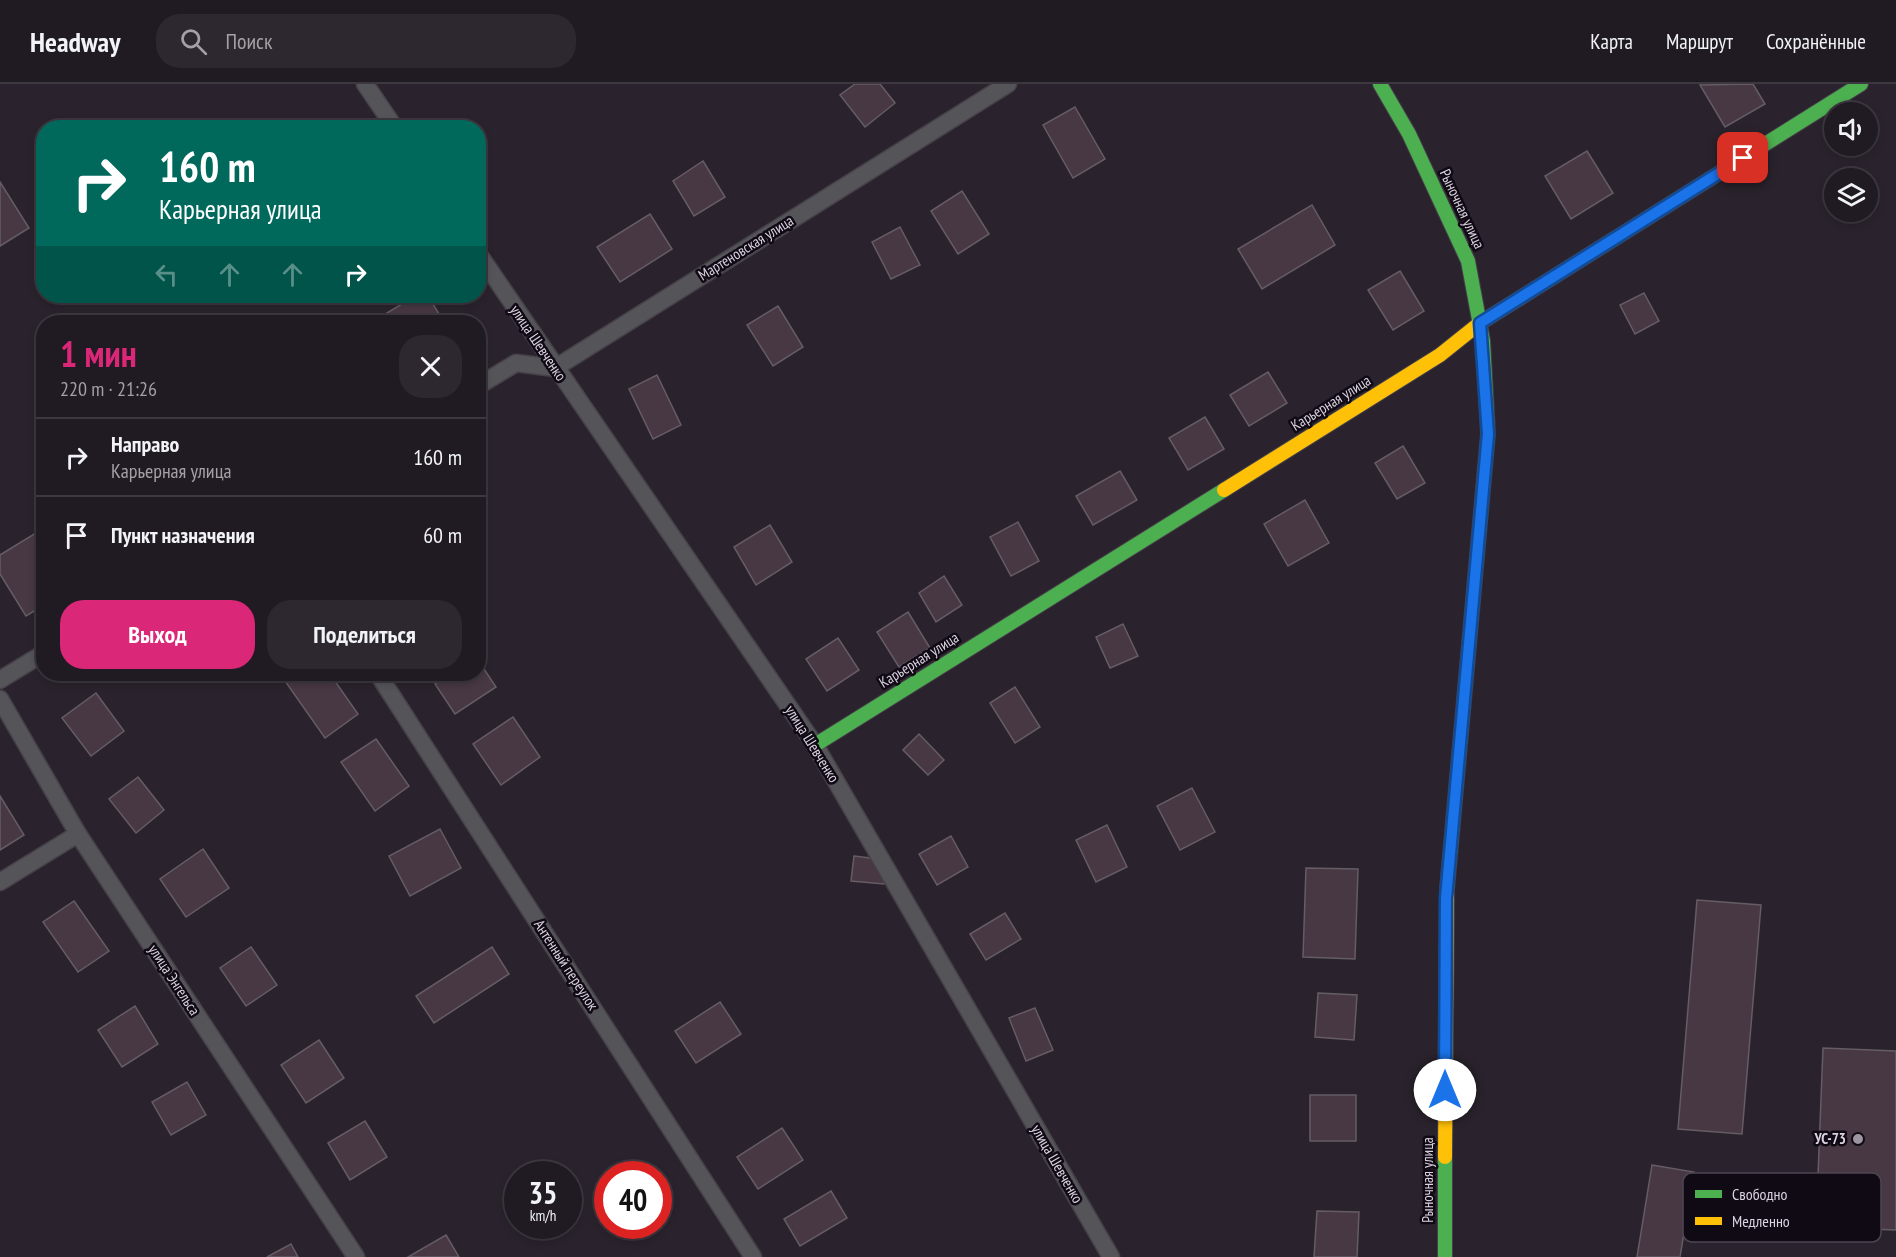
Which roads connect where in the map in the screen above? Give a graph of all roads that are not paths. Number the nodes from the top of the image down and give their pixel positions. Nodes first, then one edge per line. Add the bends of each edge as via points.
1 (366, 84) edge
2 (1008, 84) edge
3 (1380, 84) edge
4 (1861, 84) edge
5 (389, 120) edge
6 (486, 265) edge
7 (1480, 323) junction
8 (555, 368) junction
9 (486, 381) edge
10 (36, 658) edge
11 (0, 680) edge
12 (383, 681) edge
13 (0, 699) edge
14 (815, 745) junction
15 (78, 834) junction
16 (0, 882) edge
17 (356, 1257) edge
18 (753, 1257) edge
19 (1111, 1257) edge
20 (1445, 1257) edge

1 - 5 lane
2 - 8 lane, Мартеновская улица
3 - 7 street, Рыночная улица via 1409,134 1468,261
4 - 7 street, Карьерная улица
6 - 8 lane, улица Шевченко
7 - 14 street, Карьерная улица via 1440,355
7 - 20 street, Рыночная улица via 1488,434 1446,898
8 - 9 lane via 516,363
8 - 14 lane, улица Шевченко
10 - 11 lane
12 - 18 lane, Антенный переулок
13 - 15 lane, улица Энгельса
14 - 19 lane, улица Шевченко
15 - 16 lane
15 - 17 lane, улица Энгельса

